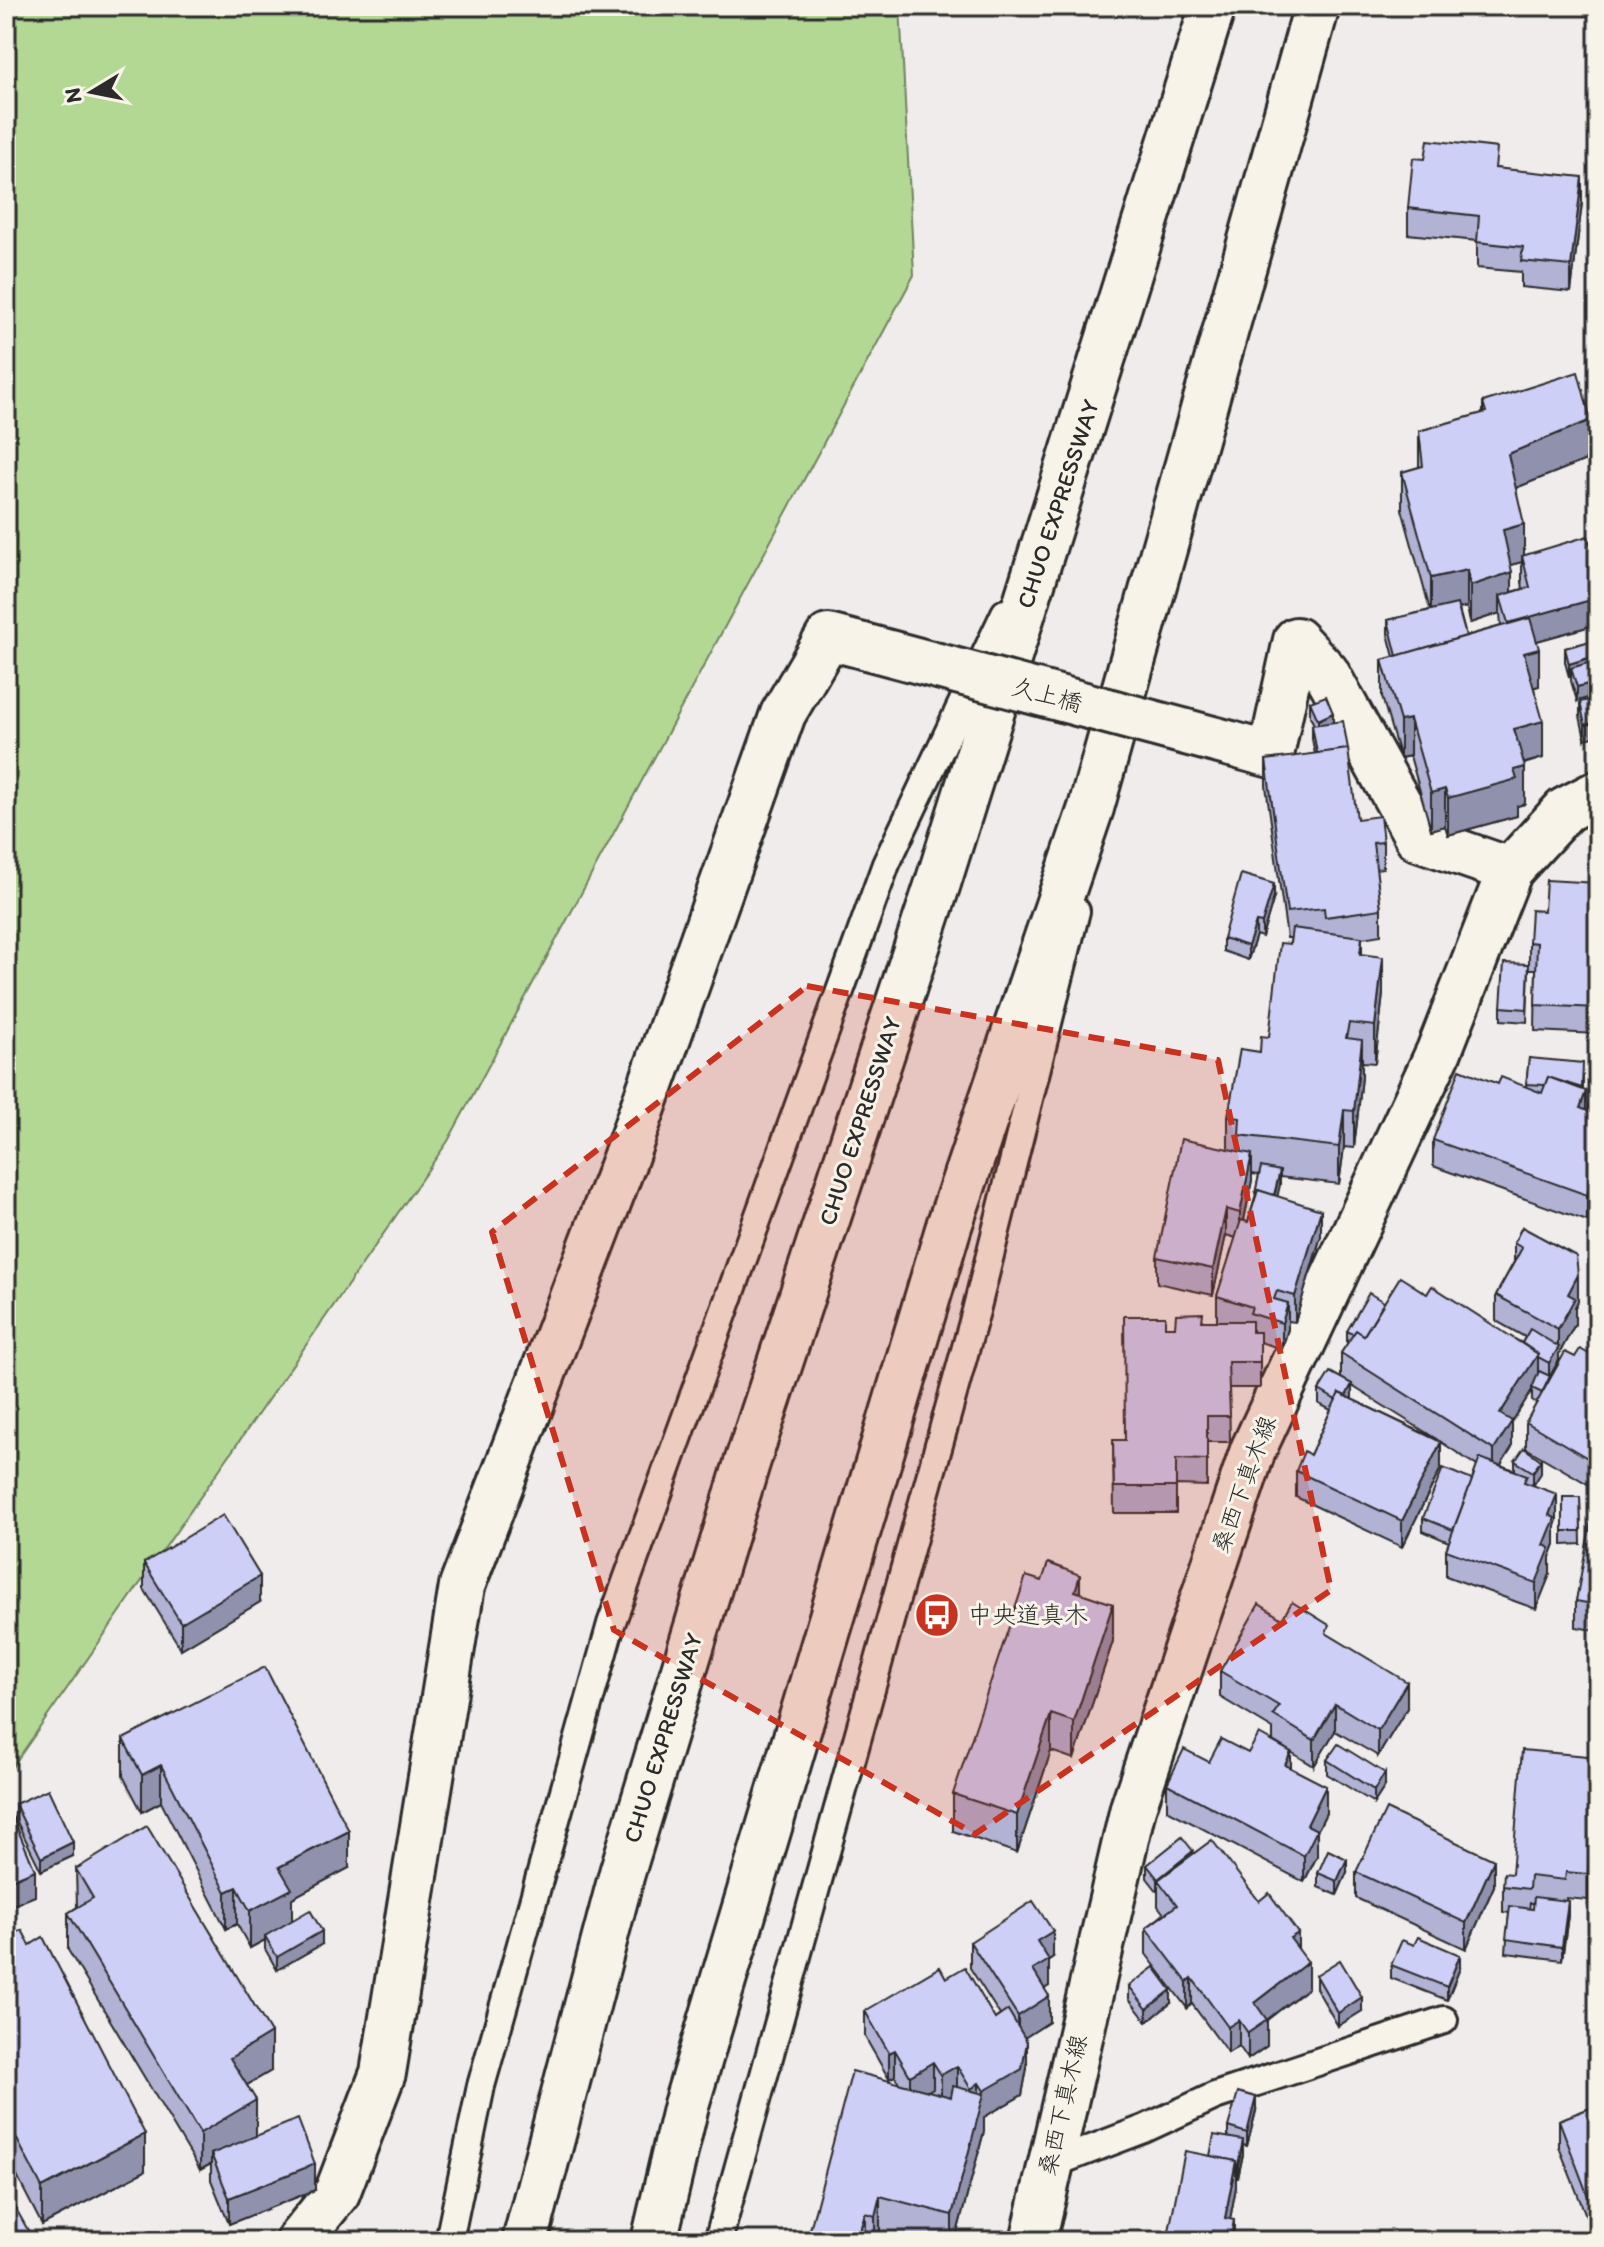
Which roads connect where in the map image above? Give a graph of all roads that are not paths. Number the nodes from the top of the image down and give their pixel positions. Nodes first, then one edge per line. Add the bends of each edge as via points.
1 (1213, 6) edge
2 (1317, 6) edge
3 (1182, 488) junction
4 (1062, 492) junction
5 (1598, 793) edge
6 (1510, 870) junction
7 (1444, 2020) dead end
8 (1049, 2165) junction
9 (298, 2241) edge
10 (449, 2241) edge
11 (525, 2241) edge
12 (654, 2241) edge
13 (718, 2241) edge
14 (1033, 2241) edge

1 - 4 main road, CHUO EXPRESSWAY
2 - 3 main road
3 - 12 main road via 1091,808 936,1270 686,2105
3 - 13 lane via 976,1311
4 - 10 lane via 886,864 611,1624 481,2086
4 - 11 main road, CHUO EXPRESSWAY via 738,1494 622,1873
5 - 6 main road, 桑西下真木線 via 1565,810
6 - 8 main road, 桑西下真木線 via 1439,1051 1253,1450 1133,1808
6 - 9 main road, 久上橋, bridge via 1418,838 1326,672 1296,640 1271,755 828,637 783,714 630,1147 462,1586 383,2073 337,2193
7 - 8 lane via 1215,2096
8 - 14 main road, 桑西下真木線

